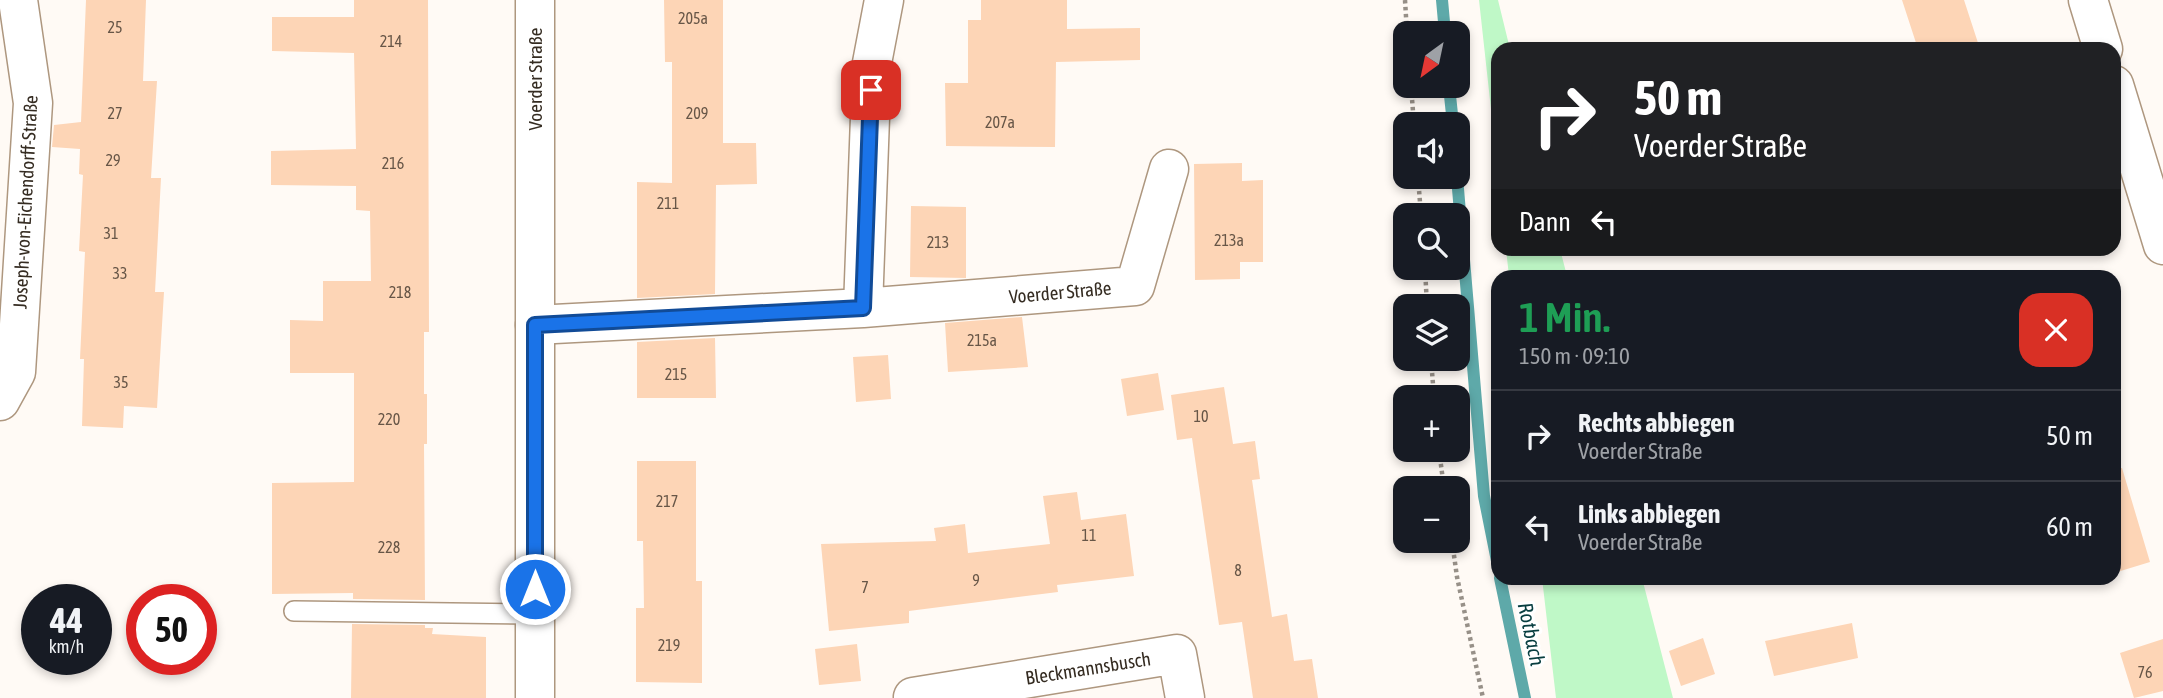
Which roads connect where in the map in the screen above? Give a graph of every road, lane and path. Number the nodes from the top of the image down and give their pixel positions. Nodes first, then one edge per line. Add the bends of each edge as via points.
1 (19, 0) edge
2 (535, 0) edge
3 (884, 0) edge
4 (1405, 0) edge
5 (2088, 0) edge
6 (1406, 21) edge
7 (2101, 42) edge
8 (2121, 108) edge
9 (1170, 169) dead end
10 (2163, 245) edge
11 (863, 308) junction
12 (535, 325) junction
13 (0, 401) edge
14 (1454, 553) edge
15 (294, 611) dead end
16 (535, 614) junction
17 (913, 697) edge
18 (535, 698) edge
19 (1185, 698) edge
20 (1483, 698) edge

1 - 13 street, Joseph-von-Eichendorff-Straße via 33,103 16,372
2 - 12 street, Voerder Straße
3 - 11 street via 872,63
4 - 6 path
5 - 7 street
8 - 10 street
9 - 11 street, Voerder Straße via 1135,286
11 - 12 street, Voerder Straße
12 - 16 street, Voerder Straße
14 - 20 path
15 - 16 lane
16 - 18 street, Voerder Straße
17 - 19 street, Bleckmannsbusch via 1177,654

